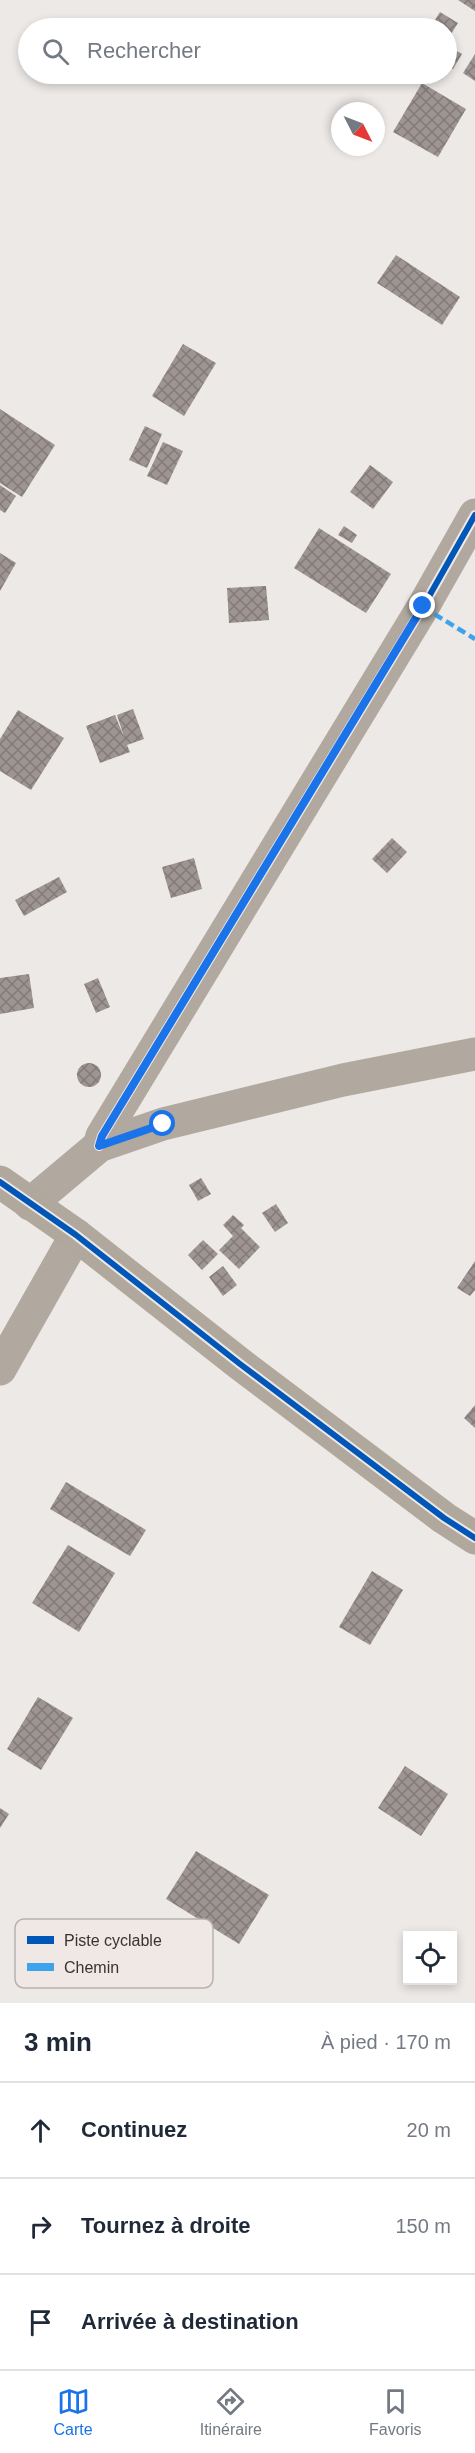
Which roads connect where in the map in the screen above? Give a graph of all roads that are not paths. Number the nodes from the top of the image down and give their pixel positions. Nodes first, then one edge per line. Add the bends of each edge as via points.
1 (475, 515) edge
2 (475, 1054) edge
3 (99, 1146) junction
4 (0, 1182) edge
5 (30, 1204) junction
6 (76, 1235) junction
7 (0, 1369) edge
8 (475, 1538) edge

1 - 3 street
2 - 3 street via 344,1080 163,1124
3 - 5 street
4 - 5 street
5 - 6 street
6 - 7 street
6 - 8 street via 240,1364

